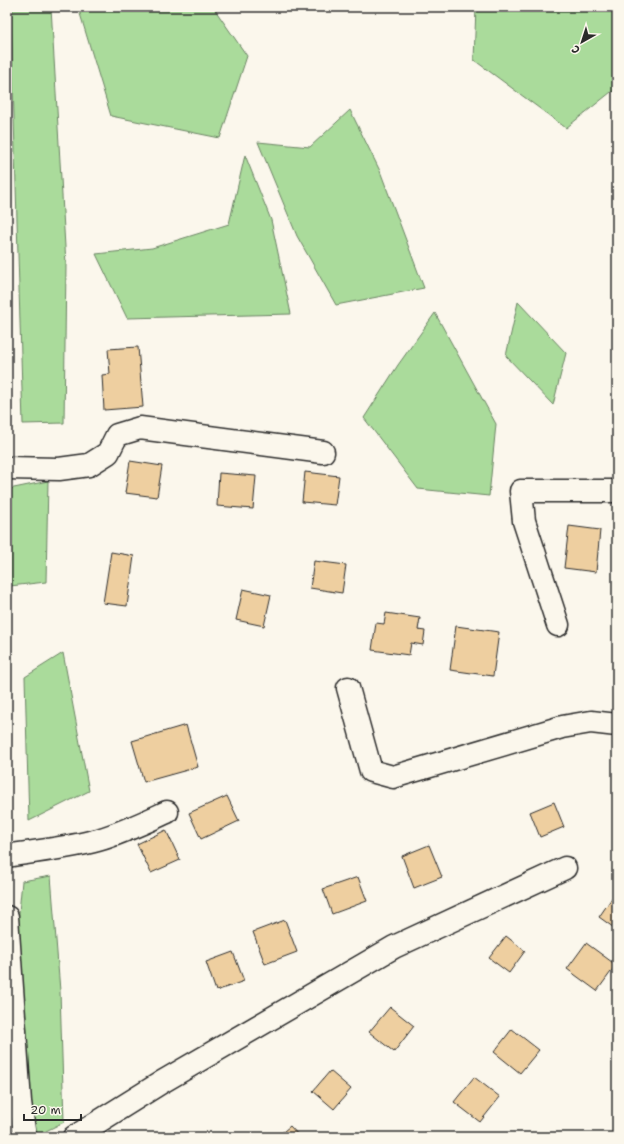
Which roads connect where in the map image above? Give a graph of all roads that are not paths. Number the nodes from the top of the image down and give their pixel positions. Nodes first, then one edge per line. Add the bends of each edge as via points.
1 (322, 452) dead end
2 (7, 468) edge
3 (617, 491) edge
4 (558, 624) dead end
5 (348, 688) dead end
6 (617, 725) edge
7 (167, 812) dead end
8 (7, 856) edge
9 (565, 868) dead end
10 (7, 917) edge
11 (13, 1092) edge
12 (24, 1137) edge
13 (74, 1137) edge

1 - 2 street via 140,428 117,435 108,453 89,465 59,469
3 - 4 street via 521,491 524,521
5 - 6 street via 372,771 393,777 562,727 591,722
7 - 8 street via 99,840
9 - 13 street via 394,948 162,1082
10 - 11 street
11 - 12 street

